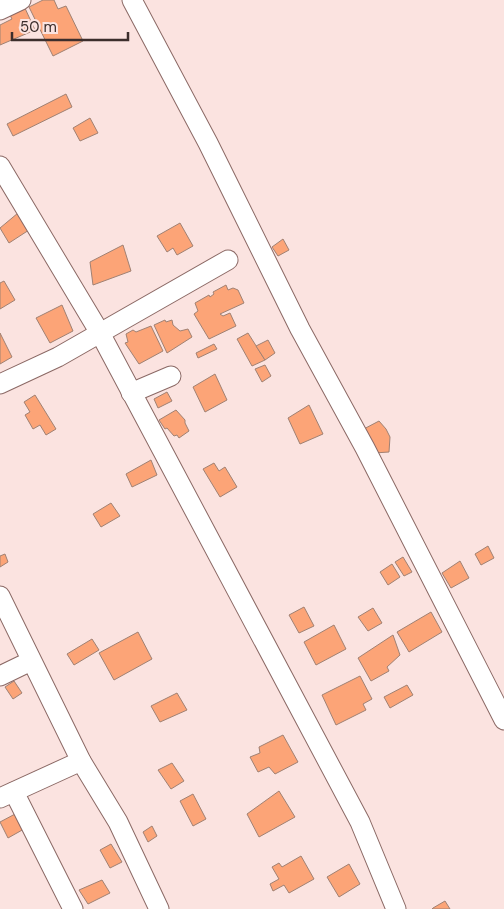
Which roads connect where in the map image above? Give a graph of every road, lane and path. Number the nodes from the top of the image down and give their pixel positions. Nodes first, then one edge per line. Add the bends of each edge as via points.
1 (20, 0) edge
2 (132, 0) edge
3 (0, 10) edge
4 (0, 166) edge
5 (228, 260) dead end
6 (100, 333) junction
7 (171, 376) dead end
8 (0, 384) edge
9 (131, 393) junction
10 (0, 596) edge
11 (31, 660) junction
12 (0, 676) edge
13 (504, 720) edge
14 (81, 761) junction
15 (7, 795) edge
16 (74, 909) edge
17 (159, 909) edge
18 (396, 909) edge

1 - 3 street
2 - 13 street
4 - 6 street
5 - 6 street
6 - 8 street
6 - 9 street
7 - 9 street
9 - 18 street via 360,822
10 - 11 street
11 - 12 street
11 - 14 street
14 - 15 street
14 - 17 street via 118,822
15 - 16 street

